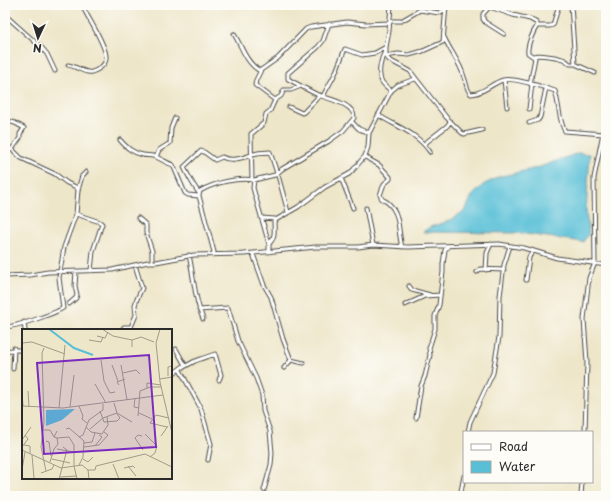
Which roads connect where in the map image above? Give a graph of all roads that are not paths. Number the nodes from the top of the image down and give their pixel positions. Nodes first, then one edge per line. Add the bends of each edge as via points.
1 (82, 5) edge
2 (391, 5) edge
3 (453, 5) edge
4 (468, 5) edge
5 (484, 5) edge
6 (559, 5) edge
7 (571, 5) edge
8 (491, 6) edge
9 (446, 7) edge
10 (5, 15) edge
11 (390, 22) junction
12 (329, 24) junction
13 (538, 26) junction
14 (234, 34) dead end
15 (504, 34) dead end
16 (444, 37) junction
17 (386, 49) junction
18 (386, 56) junction
19 (533, 56) junction
20 (575, 64) junction
21 (68, 65) dead end
22 (261, 70) junction
23 (55, 71) dead end
24 (595, 72) dead end
25 (415, 79) junction
26 (504, 80) junction
27 (531, 84) junction
28 (301, 86) junction
29 (546, 88) junction
30 (391, 91) junction
31 (321, 96) junction
32 (274, 100) junction
33 (289, 107) dead end
34 (507, 107) dead end
35 (529, 109) dead end
36 (378, 115) junction
37 (175, 118) dead end
38 (606, 118) edge
39 (5, 120) edge
40 (352, 122) junction
41 (450, 122) junction
42 (529, 123) dead end
43 (482, 130) dead end
44 (369, 133) junction
45 (603, 134) junction
46 (120, 140) dead end
47 (424, 144) junction
48 (12, 148) junction
49 (430, 152) dead end
50 (5, 154) edge
51 (251, 154) junction
52 (365, 156) junction
53 (156, 157) junction
54 (86, 172) dead end
55 (277, 173) junction
56 (341, 178) junction
57 (253, 180) junction
58 (78, 190) junction
59 (199, 194) junction
60 (353, 208) dead end
61 (366, 208) dead end
62 (288, 212) junction
63 (76, 214) junction
64 (138, 218) dead end
65 (261, 218) junction
66 (275, 219) junction
67 (269, 244) junction
68 (491, 244) junction
69 (373, 245) junction
70 (448, 246) junction
71 (510, 246) junction
72 (402, 247) junction
73 (533, 251) junction
74 (269, 252) junction
75 (253, 254) junction
76 (212, 255) junction
77 (189, 256) junction
78 (152, 262) junction
79 (595, 263) junction
80 (135, 265) junction
81 (606, 265) edge
82 (486, 270) junction
83 (504, 270) junction
84 (60, 271) junction
85 (76, 271) junction
86 (91, 271) junction
87 (477, 272) dead end
88 (5, 276) edge
89 (526, 280) dead end
90 (409, 286) dead end
91 (415, 291) junction
92 (430, 295) junction
93 (440, 295) junction
94 (420, 298) junction
95 (69, 304) dead end
96 (405, 305) dead end
97 (199, 310) junction
98 (203, 319) dead end
99 (24, 322) junction
100 (5, 327) edge
101 (132, 328) edge
102 (26, 329) edge
103 (123, 329) edge
104 (14, 348) junction
105 (176, 349) dead end
106 (5, 350) edge
107 (22, 351) edge
108 (291, 360) junction
109 (304, 363) dead end
110 (184, 367) junction
111 (284, 368) dead end
112 (13, 369) dead end
113 (180, 370) junction
114 (172, 374) edge
115 (220, 380) dead end
116 (416, 418) dead end
117 (468, 431) edge
118 (585, 431) edge
119 (208, 460) dead end
120 (463, 481) edge
121 (582, 483) edge
122 (264, 490) dead end
123 (460, 496) edge
124 (581, 496) edge

1 - 21 street via 107,57 105,64 92,72
2 - 11 street
3 - 4 street
5 - 8 street
6 - 13 street via 552,26
7 - 20 street
8 - 13 street via 530,19
8 - 15 street via 484,14 485,22
9 - 11 street via 439,13 420,10 401,21
9 - 16 street
10 - 23 street via 42,48
11 - 12 street
11 - 17 street
12 - 22 street via 306,29 278,58
12 - 28 street via 321,44 288,73 288,79
13 - 19 street via 527,50
14 - 22 street via 249,62
16 - 18 street via 443,42 423,51 409,55
16 - 26 street via 465,77 470,94 478,93
17 - 18 street
17 - 30 street via 380,62 380,76
17 - 31 street via 362,55 345,49 335,74
18 - 25 street via 410,71
19 - 20 street via 537,54
19 - 27 street via 535,61
20 - 24 street
22 - 32 street via 255,85
25 - 30 street via 398,85
25 - 41 street
26 - 27 street
26 - 34 street
27 - 29 street
27 - 35 street
28 - 31 street
28 - 32 street via 284,90 281,96
29 - 42 street via 540,117
29 - 45 street via 555,91 562,127 565,130
30 - 36 street
31 - 33 street via 300,114
31 - 40 street via 350,108 354,116
32 - 51 street via 264,123 251,134
36 - 44 street
36 - 47 street via 415,135
37 - 53 street via 170,143 159,150
38 - 45 street
39 - 48 street via 24,128
40 - 44 street via 359,129
40 - 55 street via 330,141
41 - 43 street via 464,134
41 - 47 street
44 - 52 street
45 - 79 street via 594,178
46 - 53 street via 133,152
47 - 49 street
48 - 50 street
48 - 58 street via 21,158 55,174
51 - 55 street via 270,152
51 - 57 street
51 - 59 street via 241,158 228,160 222,157 215,160 201,151 184,167
52 - 56 street via 349,174
52 - 72 street via 379,165 390,177 380,195 396,213
53 - 59 street via 174,167 186,195
54 - 58 street via 82,176
55 - 57 street
55 - 62 street
56 - 60 street
56 - 62 street
57 - 59 street via 228,181 204,189
57 - 65 street
58 - 63 street
59 - 76 street via 214,252
61 - 69 street
62 - 66 street
63 - 84 street via 64,247
63 - 86 street via 102,224 93,251
64 - 78 street via 146,225
65 - 66 street
65 - 67 street
66 - 67 street via 274,239
67 - 74 street
68 - 70 street
68 - 71 street
68 - 82 street via 486,253
69 - 72 street
69 - 74 street
70 - 72 street
70 - 93 street via 445,250
71 - 73 street
71 - 83 street
73 - 79 street via 557,258
73 - 89 street
74 - 75 street
75 - 76 street
75 - 108 street via 271,297 282,339
76 - 77 street
77 - 78 street
77 - 97 street
78 - 80 street
79 - 81 street
79 - 118 street via 589,278 584,319 587,362
80 - 86 street via 115,270
80 - 101 street via 142,288 135,305 136,316
82 - 83 street
82 - 87 street via 480,269
83 - 117 street via 500,296 499,337 493,373
84 - 85 street
84 - 88 street
84 - 99 street via 63,308
85 - 86 street
85 - 95 street via 77,295
90 - 91 street
91 - 92 street
91 - 94 street
92 - 93 street
92 - 94 street
93 - 116 street
94 - 96 street
97 - 98 street
97 - 122 street via 228,308 238,341 256,378 270,436 270,465
99 - 100 street
99 - 102 street
101 - 103 street
104 - 106 street
104 - 107 street
104 - 112 street
105 - 110 street via 185,364
108 - 109 street
108 - 111 street
110 - 113 street
110 - 115 street via 215,354
113 - 114 street
113 - 119 street via 201,409 211,444
120 - 123 street
121 - 124 street

